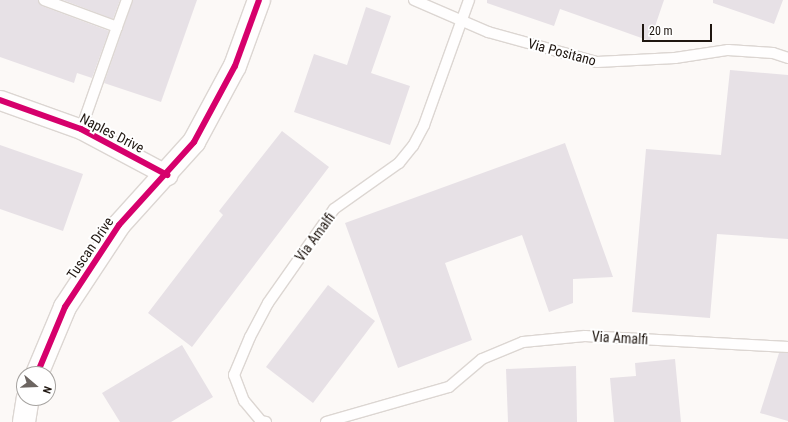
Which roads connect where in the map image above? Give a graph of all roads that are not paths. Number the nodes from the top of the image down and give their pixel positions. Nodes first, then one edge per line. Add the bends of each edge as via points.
1 (44, 0) edge
2 (127, 0) edge
3 (259, 0) edge
4 (414, 0) edge
5 (469, 0) edge
6 (462, 22) junction
7 (117, 26) junction
8 (788, 58) edge
9 (0, 100) edge
10 (81, 129) junction
11 (167, 175) junction
12 (788, 347) edge
13 (41, 366) edge
14 (27, 406) edge
15 (24, 422) edge
16 (266, 422) edge
17 (326, 422) edge

1 - 7 lane
2 - 7 lane
3 - 11 street, Tuscan Drive via 235,66 194,142
4 - 6 lane, Via Positano via 434,6
5 - 6 lane, Via Amalfi
6 - 8 lane, Via Positano via 597,62 675,58 728,50 773,53
6 - 16 lane, Via Amalfi via 424,124 413,146 399,163 334,209 268,303 250,337 234,375 244,401 261,421
7 - 10 lane
9 - 10 street, Naples Drive
10 - 11 street, Naples Drive
11 - 13 street, Tuscan Drive via 119,225 65,307
12 - 17 lane, Via Amalfi via 585,336 523,342 482,360 449,387
14 - 15 street

